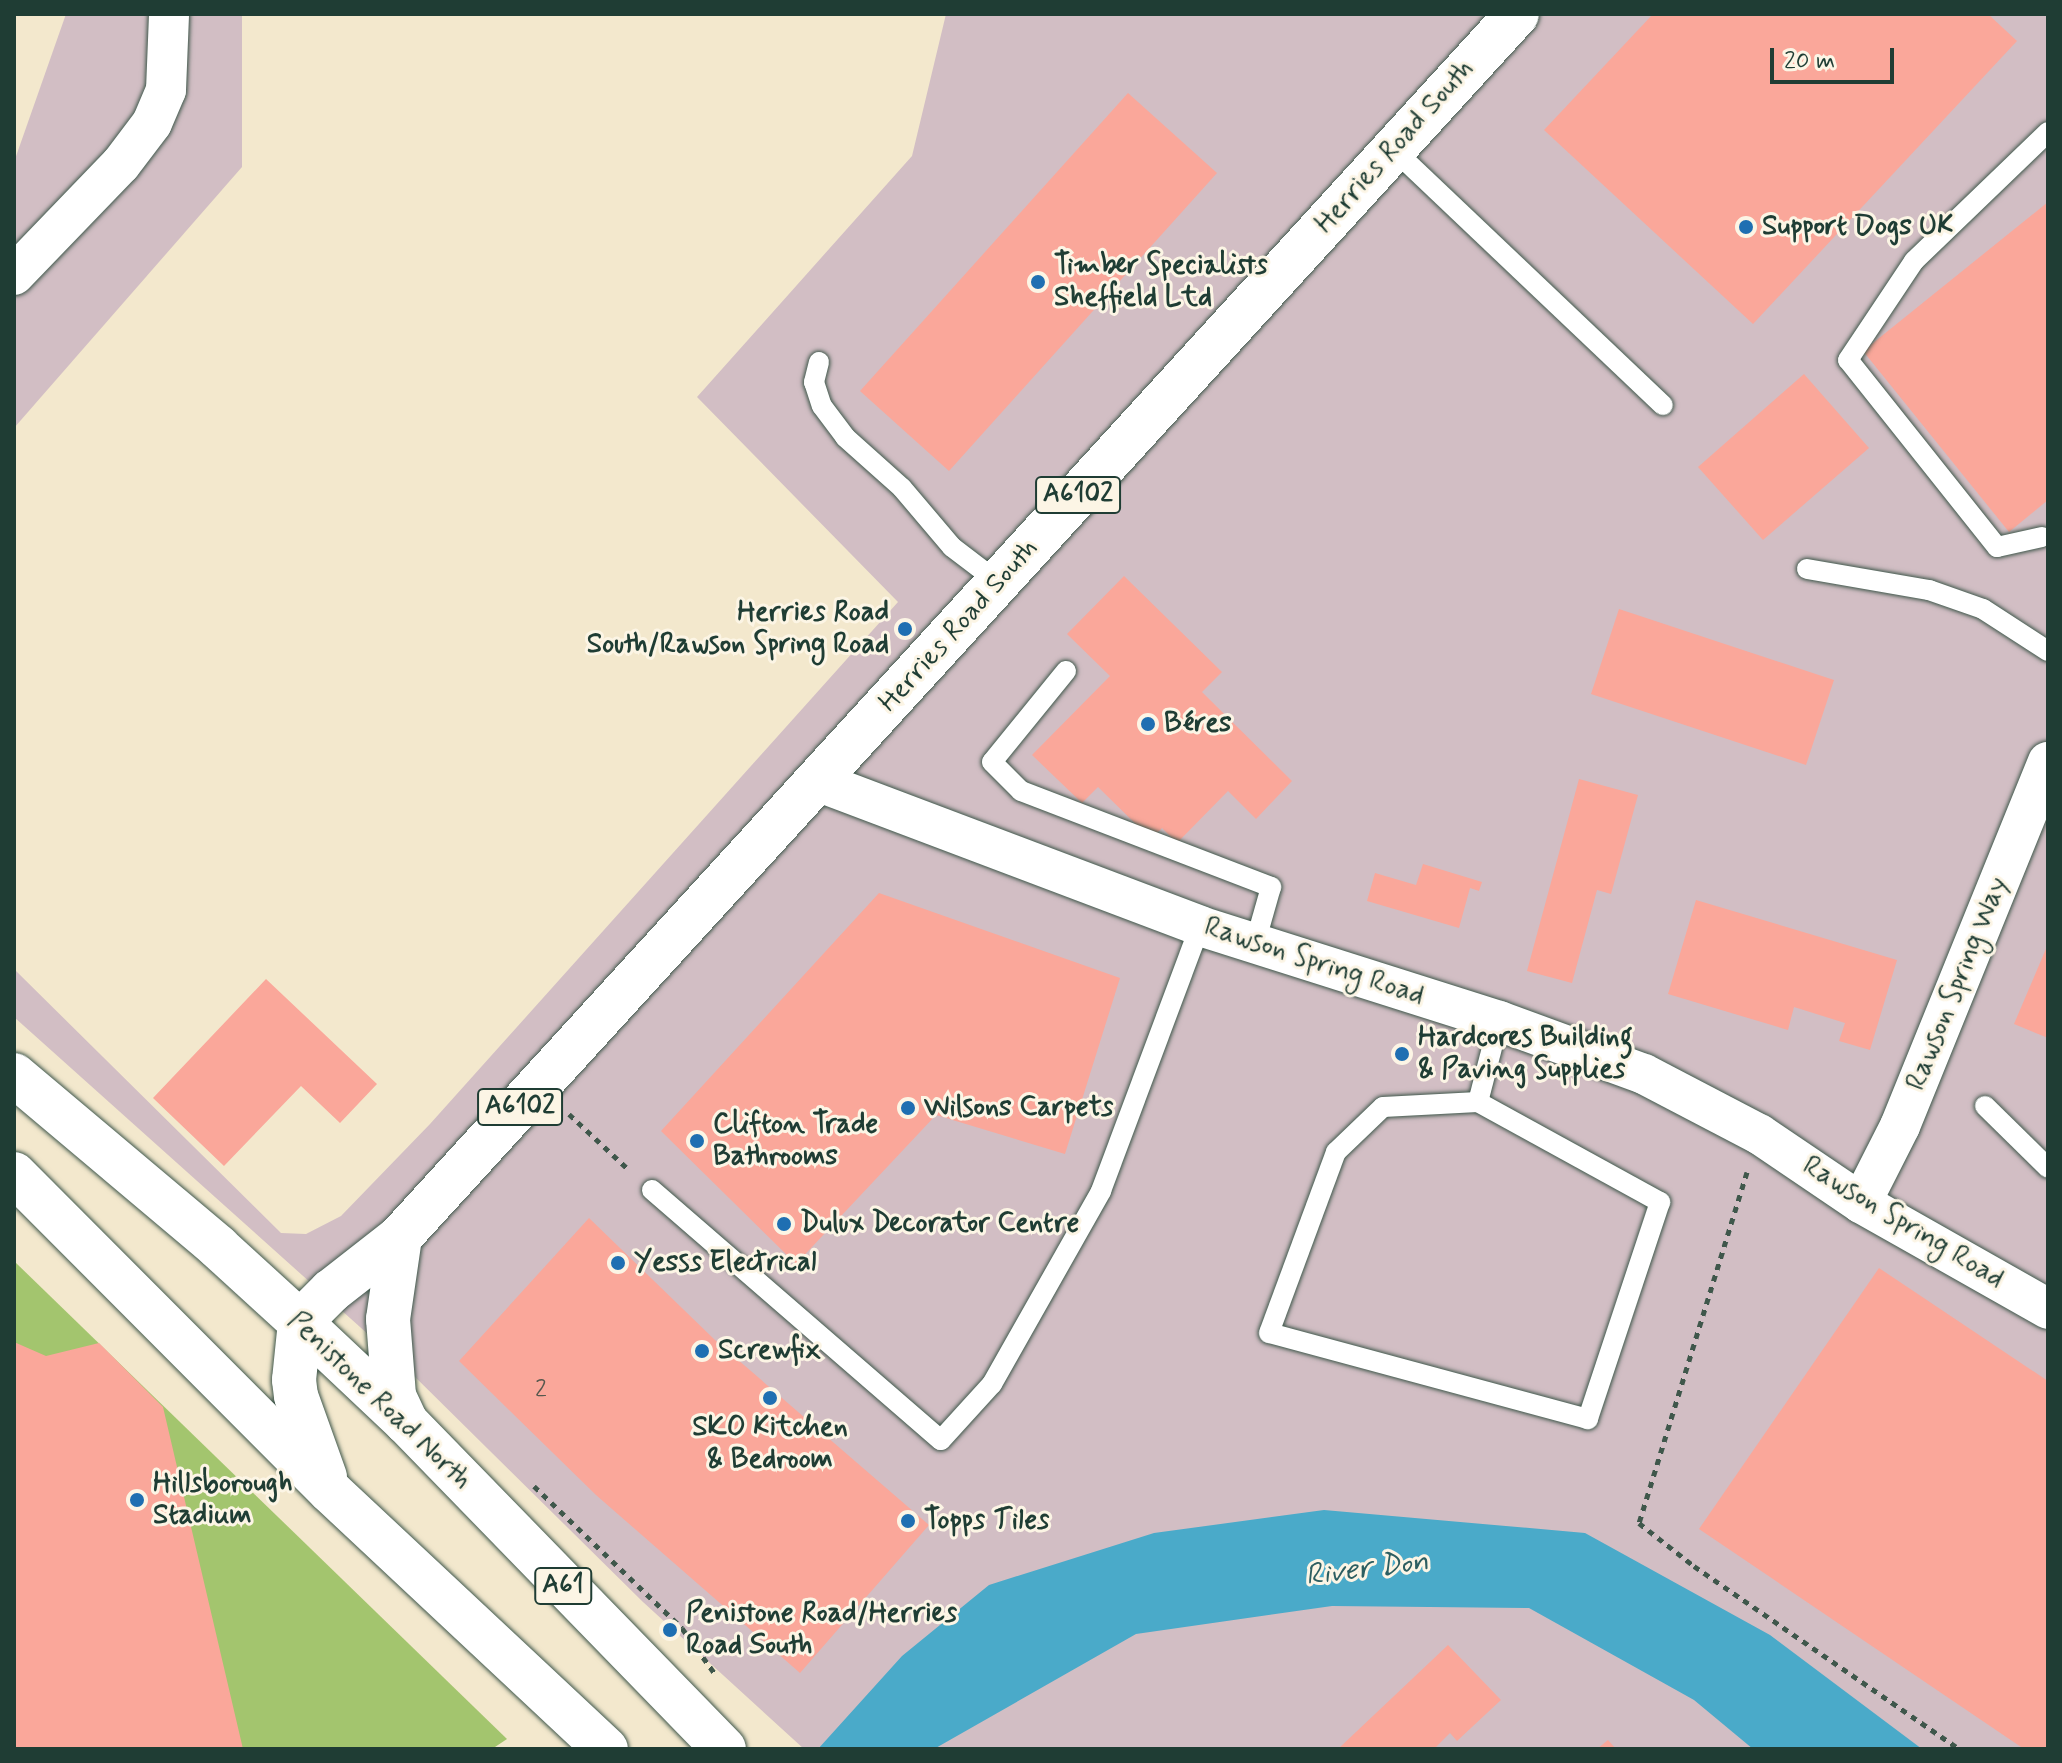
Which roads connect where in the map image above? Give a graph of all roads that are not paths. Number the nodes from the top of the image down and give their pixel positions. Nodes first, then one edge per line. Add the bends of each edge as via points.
1 (169, 14) edge
2 (1517, 14) edge
3 (2048, 132) edge
4 (1393, 149) junction
5 (14, 275) edge
6 (819, 362) dead end
7 (1663, 405) dead end
8 (2046, 537) edge
9 (1807, 569) dead end
10 (998, 582) junction
11 (2048, 651) edge
12 (1066, 671) dead end
13 (2048, 762) edge
14 (817, 781) junction
15 (1200, 926) junction
16 (1255, 943) junction
17 (1499, 1021) junction
18 (14, 1075) edge
19 (1478, 1102) junction
20 (1985, 1106) dead end
21 (2048, 1168) edge
22 (14, 1174) edge
23 (652, 1190) road end
24 (1861, 1203) junction
25 (400, 1237) junction
26 (2048, 1309) edge
27 (300, 1322) junction
28 (406, 1422) junction
29 (330, 1491) junction
30 (723, 1748) edge
31 (606, 1749) edge

1 - 5 street via 166,90 152,123 121,164
2 - 4 main road, Herries Road South / A6102
3 - 8 lane via 1914,261 1848,360 1997,547
4 - 7 lane
4 - 10 main road, Herries Road South / A6102
6 - 10 lane via 814,382 822,406 845,437 902,488 952,547
9 - 11 lane via 1929,590 1983,609
10 - 14 main road, Herries Road South / A6102
12 - 16 lane via 992,762 1021,791 1271,887
13 - 24 street, Rawson Spring Way via 1900,1126
14 - 15 street, Rawson Spring Road
14 - 25 main road, Herries Road South / A6102
15 - 16 street, Rawson Spring Road
15 - 23 lane via 1101,1191 992,1384 941,1440
16 - 17 street, Rawson Spring Road
17 - 19 lane
17 - 24 street, Rawson Spring Road via 1644,1074 1759,1134
18 - 27 main road, Penistone Road North / A61
19 - 19 lane via 1383,1107 1336,1152 1269,1333 1588,1419 1660,1202
20 - 21 lane
22 - 29 main road
24 - 26 street, Rawson Spring Road
25 - 27 main road, Herries Road South / A6102
25 - 28 main road via 388,1319 394,1396
27 - 28 main road, Penistone Road North / A61
27 - 29 main road via 296,1396
28 - 30 main road, Penistone Road North / A61
29 - 31 main road

